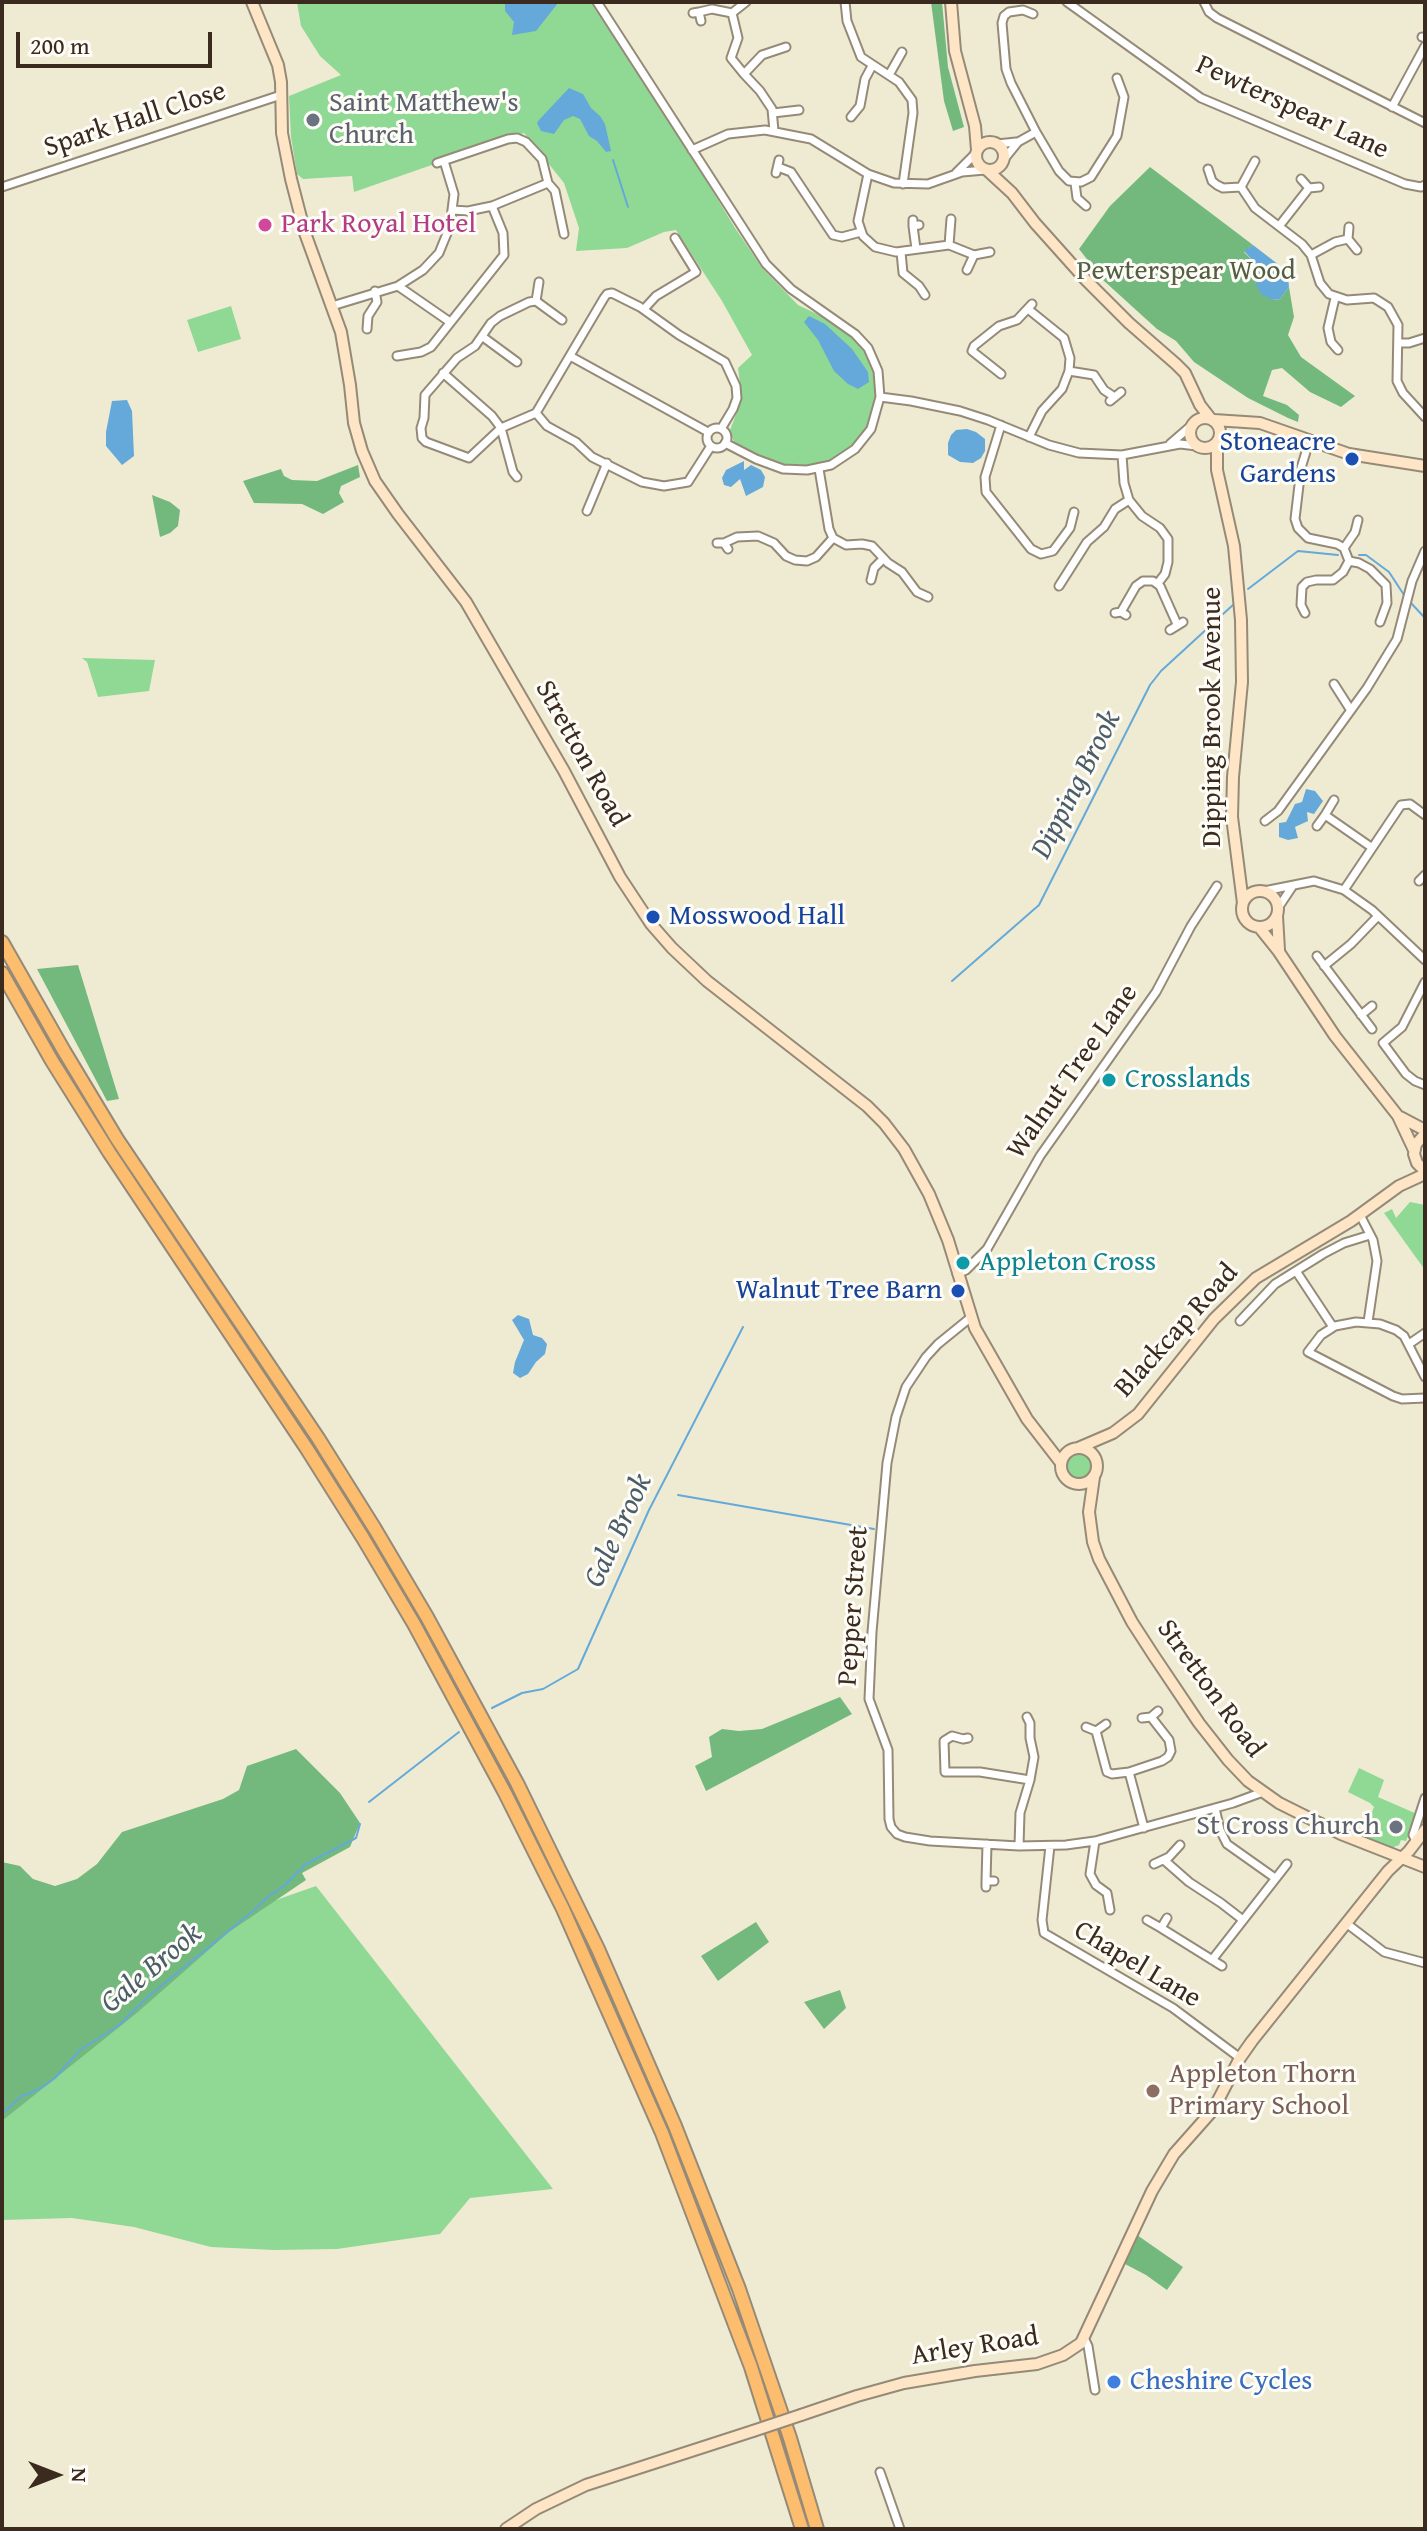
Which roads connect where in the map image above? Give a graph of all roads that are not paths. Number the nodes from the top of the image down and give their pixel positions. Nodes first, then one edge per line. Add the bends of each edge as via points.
1 (252, 2) edge
2 (597, 2) edge
3 (746, 2) edge
4 (845, 2) edge
5 (951, 2) edge
6 (1204, 2) edge
7 (1073, 4) edge
8 (1024, 6) edge
9 (732, 13) junction
10 (1033, 14) dead end
11 (701, 21) dead end
12 (1424, 40) edge
13 (786, 46) dead end
14 (902, 52) dead end
15 (872, 66) junction
16 (744, 74) junction
17 (889, 75) junction
18 (1121, 81) dead end
19 (281, 95) junction
20 (1392, 107) junction
21 (799, 110) dead end
22 (773, 113) junction
23 (851, 117) dead end
24 (972, 117) junction
25 (1425, 123) edge
26 (774, 131) junction
27 (1036, 132) junction
28 (1018, 142) junction
29 (996, 144) junction
30 (692, 150) junction
31 (977, 151) junction
32 (1004, 159) junction
33 (1255, 161) dead end
34 (778, 167) dead end
35 (1208, 169) dead end
36 (986, 170) junction
37 (868, 174) junction
38 (954, 174) junction
39 (1301, 179) dead end
40 (548, 183) junction
41 (1075, 183) junction
42 (903, 184) junction
43 (1425, 185) edge
44 (2, 187) edge
45 (1241, 187) junction
46 (1319, 187) dead end
47 (1309, 188) junction
48 (1012, 193) junction
49 (492, 206) junction
50 (1086, 206) dead end
51 (453, 210) junction
52 (951, 219) dead end
53 (915, 224) dead end
54 (1280, 225) junction
55 (1349, 227) dead end
56 (566, 228) dead end
57 (861, 232) junction
58 (675, 238) dead end
59 (1348, 239) junction
60 (949, 245) junction
61 (916, 249) junction
62 (1357, 250) dead end
63 (901, 252) junction
64 (990, 252) dead end
65 (974, 255) junction
66 (1311, 255) junction
67 (967, 270) dead end
68 (539, 282) dead end
69 (398, 286) junction
70 (375, 291) junction
71 (926, 295) dead end
72 (1335, 298) junction
73 (536, 301) junction
74 (332, 306) junction
75 (644, 309) junction
76 (562, 320) dead end
77 (450, 322) junction
78 (367, 329) dead end
79 (483, 337) junction
80 (1425, 338) edge
81 (1399, 343) junction
82 (972, 351) junction
83 (1341, 351) dead end
84 (962, 353) dead end
85 (412, 355) junction
86 (397, 356) dead end
87 (570, 356) junction
88 (517, 362) dead end
89 (413, 365) dead end
90 (1069, 371) junction
91 (443, 373) junction
92 (1001, 374) dead end
93 (1115, 396) dead end
94 (1195, 396) junction
95 (880, 397) junction
96 (1424, 412) edge
97 (536, 413) junction
98 (1213, 420) junction
99 (1242, 422) junction
100 (1193, 424) junction
101 (1001, 425) junction
102 (501, 428) junction
103 (721, 429) junction
104 (708, 432) junction
105 (1029, 437) junction
106 (1218, 442) junction
107 (1309, 442) junction
108 (725, 443) junction
109 (1169, 445) junction
110 (711, 446) junction
111 (1198, 447) junction
112 (1122, 455) junction
113 (607, 463) junction
114 (1425, 466) edge
115 (819, 469) junction
116 (1217, 470) junction
117 (502, 473) dead end
118 (1129, 500) junction
119 (587, 511) dead end
120 (1074, 511) dead end
121 (1358, 520) dead end
122 (833, 538) junction
123 (723, 545) dead end
124 (1344, 548) junction
125 (1425, 551) edge
126 (883, 559) junction
127 (1349, 561) junction
128 (871, 580) dead end
129 (1158, 583) junction
130 (1059, 586) dead end
131 (930, 597) dead end
132 (1121, 613) dead end
133 (1305, 613) dead end
134 (1380, 622) dead end
135 (1177, 625) dead end
136 (1334, 684) dead end
137 (1350, 709) junction
138 (1334, 800) dead end
139 (1325, 815) junction
140 (1425, 815) edge
141 (1265, 821) dead end
142 (1317, 826) dead end
143 (1371, 847) junction
144 (1239, 869) junction
145 (1217, 886) dead end
146 (1292, 887) junction
147 (1344, 890) junction
148 (1262, 891) junction
149 (1243, 903) junction
150 (1278, 912) junction
151 (1378, 916) junction
152 (1259, 927) junction
153 (2, 942) edge
154 (1279, 952) junction
155 (1317, 956) dead end
156 (1425, 960) edge
157 (1324, 966) junction
158 (2, 973) edge
159 (1425, 982) edge
160 (1372, 1006) dead end
161 (1361, 1015) junction
162 (1372, 1029) dead end
163 (1425, 1085) edge
164 (1398, 1116) junction
165 (1425, 1132) edge
166 (1414, 1154) junction
167 (1425, 1172) edge
168 (1399, 1186) junction
169 (1360, 1215) junction
170 (1370, 1235) junction
171 (1296, 1271) junction
172 (957, 1274) junction
173 (970, 1318) junction
174 (1240, 1321) dead end
175 (1368, 1322) junction
176 (1333, 1327) junction
177 (1425, 1333) edge
178 (1409, 1344) junction
179 (1425, 1377) edge
180 (1425, 1398) edge
181 (1038, 1433) junction
182 (1113, 1433) junction
183 (1075, 1448) junction
184 (1061, 1463) junction
185 (1097, 1464) junction
186 (1094, 1477) junction
187 (1076, 1484) junction
188 (1089, 1512) junction
189 (1158, 1711) dead end
190 (1026, 1716) dead end
191 (1106, 1724) dead end
192 (1086, 1727) dead end
193 (1096, 1731) junction
194 (968, 1738) dead end
195 (1129, 1772) junction
196 (1030, 1780) junction
197 (1263, 1792) junction
198 (1425, 1798) edge
199 (1215, 1808) junction
200 (1144, 1828) junction
201 (1425, 1830) edge
202 (1095, 1841) junction
203 (1416, 1841) junction
204 (987, 1844) junction
205 (1180, 1845) dead end
206 (1019, 1846) junction
207 (1050, 1846) junction
208 (1401, 1857) junction
209 (1164, 1860) junction
210 (1154, 1864) dead end
211 (1287, 1864) dead end
212 (1425, 1867) edge
213 (1275, 1878) junction
214 (989, 1883) dead end
215 (1110, 1910) dead end
216 (1167, 1918) dead end
217 (1147, 1920) dead end
218 (1243, 1920) junction
219 (1346, 1923) junction
220 (1161, 1928) junction
221 (1212, 1960) junction
222 (1425, 1963) edge
223 (1222, 1966) dead end
224 (1240, 2058) junction
225 (1084, 2338) junction
226 (1095, 2390) dead end
227 (880, 2472) dead end
228 (506, 2529) edge
229 (802, 2529) edge
230 (817, 2529) edge
231 (900, 2529) edge

1 - 19 street, Stretton Road via 278,65
2 - 30 street
3 - 9 street
4 - 15 street via 858,53
5 - 24 street via 958,67
6 - 20 street via 1217,18
7 - 43 street, Pewterspear Lane via 1201,98 1405,184
8 - 10 street
8 - 27 street via 1002,19 1003,53 1011,83
9 - 11 street via 696,12
9 - 16 street via 738,38 731,58
12 - 20 street
13 - 16 street via 762,55
14 - 17 street
15 - 17 street
15 - 23 street via 860,106
16 - 22 street
17 - 42 street via 904,86 913,106
18 - 41 street via 1123,102 1114,143 1091,177
19 - 44 street, Spark Hall Close
19 - 74 street, Stretton Road via 282,133 298,211
20 - 25 street
21 - 22 street
22 - 26 street
24 - 29 street
24 - 31 street
26 - 30 street via 735,132
26 - 37 street via 811,139
27 - 28 street
27 - 41 street via 1063,176
28 - 29 street
28 - 32 street
29 - 31 street via 983,144
29 - 32 street
30 - 95 street via 766,264 862,341 876,364
31 - 36 street via 978,164
31 - 38 street
32 - 36 street via 998,169
32 - 48 street
33 - 45 street
34 - 57 street via 791,172 833,235
35 - 45 street via 1217,185
36 - 38 street
36 - 48 street
37 - 42 street
37 - 57 street via 858,214
38 - 42 street via 928,184
39 - 47 street
40 - 49 street
40 - 51 street via 542,159 520,139 508,139 440,162 454,194
40 - 56 street
41 - 50 street via 1077,198
45 - 54 street via 1249,202
46 - 47 street
47 - 54 street
48 - 94 street via 1086,280 1185,373
49 - 51 street
49 - 77 street via 503,233 504,255
51 - 69 street via 439,253
52 - 60 street
53 - 61 street
54 - 66 street
55 - 59 street
57 - 63 street via 875,247
58 - 75 street via 696,272
59 - 62 street
59 - 66 street
60 - 61 street
60 - 65 street
61 - 63 street
63 - 71 street via 903,273
64 - 65 street
65 - 67 street
66 - 72 street via 1320,283
68 - 73 street
69 - 70 street
69 - 77 street
70 - 74 street
70 - 78 street via 377,302
72 - 81 street via 1382,302 1398,325
72 - 83 street via 1328,328 1331,342
73 - 76 street
73 - 79 street via 500,316
74 - 172 street, Stretton Road via 347,360 357,436 375,481 466,602 636,903 700,975 884,1123 929,1194
75 - 87 street via 607,294
75 - 103 street via 729,368 737,398
77 - 85 street via 431,347
79 - 88 street
79 - 91 street
80 - 81 street
81 - 96 street via 1397,381
82 - 84 street
82 - 90 street via 1030,306 1064,338
82 - 92 street
85 - 86 street
85 - 89 street
87 - 97 street
87 - 104 street
90 - 93 street via 1094,375
90 - 105 street
91 - 102 street
91 - 102 street via 424,399 421,433 426,442 469,458
94 - 98 street
94 - 100 street
95 - 101 street via 934,405
95 - 115 street via 871,429 859,445
97 - 102 street
97 - 113 street via 547,426
98 - 99 street
98 - 100 street via 1202,418
98 - 106 street via 1221,431
99 - 106 street
99 - 107 street via 1270,426
100 - 109 street
100 - 111 street via 1191,439
101 - 105 street
101 - 120 street via 985,477 986,492 1031,549 1041,554 1053,551 1070,528
102 - 117 street via 515,474
103 - 104 street
103 - 108 street
104 - 110 street
105 - 112 street via 1079,453
106 - 111 street
106 - 116 street, Dipping Brook Avenue
107 - 114 street via 1369,459
107 - 124 street via 1295,519 1308,538
108 - 110 street
108 - 115 street via 783,469
109 - 111 street
109 - 112 street
110 - 113 street via 688,482 664,486 642,482
111 - 116 street, Dipping Brook Avenue
112 - 118 street
113 - 119 street
115 - 122 street
116 - 144 street, Dipping Brook Avenue via 1234,546 1241,620 1242,682 1232,800
118 - 129 street via 1168,539 1168,562
118 - 130 street via 1087,542
121 - 124 street
122 - 123 street via 816,557 804,561 758,536 737,537
122 - 126 street via 846,545 868,544
124 - 127 street
125 - 137 street via 1397,639
126 - 128 street
126 - 131 street via 917,592
127 - 133 street via 1333,580 1302,587
127 - 134 street via 1370,569 1386,585
129 - 132 street via 1139,583
129 - 135 street
136 - 137 street
137 - 141 street via 1278,811
138 - 139 street
139 - 142 street
139 - 143 street
140 - 143 street via 1410,804 1401,805
143 - 147 street
144 - 148 street, Dipping Brook Avenue
144 - 149 street, Dipping Brook Avenue
145 - 172 street, Walnut Tree Lane via 1156,992 1040,1156 987,1249
146 - 147 street via 1317,881
146 - 148 street
146 - 150 street
147 - 151 street
148 - 149 street via 1249,894
148 - 150 street via 1272,895
149 - 152 street via 1245,919
150 - 152 street via 1270,924
150 - 154 street
151 - 156 street
151 - 157 street
152 - 154 street
153 - 230 highway via 117,1139 375,1529 517,1783 598,1949 675,2126 739,2289
154 - 164 street via 1335,1036
155 - 157 street
157 - 161 street
158 - 229 highway via 109,1152 363,1538 518,1817 662,2133 751,2367
159 - 163 street via 1402,1027 1383,1043 1406,1074
160 - 161 street
161 - 162 street
164 - 165 street
164 - 166 street
165 - 166 street, Blackcap Road
166 - 167 street
166 - 168 street, Blackcap Road
167 - 168 street, Blackcap Road
168 - 169 street, Blackcap Road
169 - 170 street
169 - 182 street, Blackcap Road via 1256,1278 1214,1319 1138,1414
170 - 171 street
170 - 175 street via 1377,1268
171 - 174 street via 1275,1284
171 - 176 street
172 - 173 street, Stretton Road
173 - 181 street, Stretton Road
173 - 204 street, Pepper Street via 926,1357 906,1387 896,1417 884,1500 869,1699 888,1750 891,1827 905,1837
175 - 176 street
175 - 178 street via 1396,1330
176 - 180 street via 1308,1352 1393,1396
177 - 178 street
178 - 179 street
181 - 183 street
181 - 184 street, Stretton Road
182 - 183 street, Blackcap Road
182 - 185 street, Blackcap Road
183 - 184 street
183 - 185 street via 1093,1454
184 - 187 street via 1065,1478
185 - 186 street
186 - 187 street
186 - 188 street, Stretton Road
187 - 188 street, Stretton Road
188 - 197 street, Stretton Road via 1099,1559 1132,1622 1215,1745
189 - 195 street via 1146,1717 1169,1740 1171,1751 1162,1761
190 - 196 street via 1034,1757
191 - 193 street
192 - 193 street
193 - 195 street via 1107,1772
194 - 196 street via 944,1738 945,1772
195 - 200 street
196 - 206 street via 1020,1813
197 - 199 street, Pepper Street
197 - 208 street, Stretton Road via 1341,1834
198 - 203 street via 1413,1835
199 - 200 street, Pepper Street
199 - 213 street via 1227,1844
200 - 202 street, Pepper Street
201 - 203 street
202 - 207 street, Pepper Street
202 - 215 street via 1090,1874 1107,1893
203 - 208 street
204 - 206 street, Pepper Street
204 - 214 street
205 - 209 street
206 - 207 street, Pepper Street
207 - 224 street, Chapel Lane via 1044,1933 1173,2008
208 - 212 street, Stretton Road
208 - 219 street
209 - 210 street
209 - 218 street
211 - 213 street
213 - 218 street
216 - 220 street
217 - 220 street
218 - 221 street
219 - 222 street via 1384,1952
219 - 224 street
220 - 221 street
221 - 223 street
224 - 225 street via 1213,2110 1166,2166
225 - 226 street
225 - 228 street, Arley Road, bridge via 1070,2351 1037,2364 904,2383 586,2485
227 - 231 street

